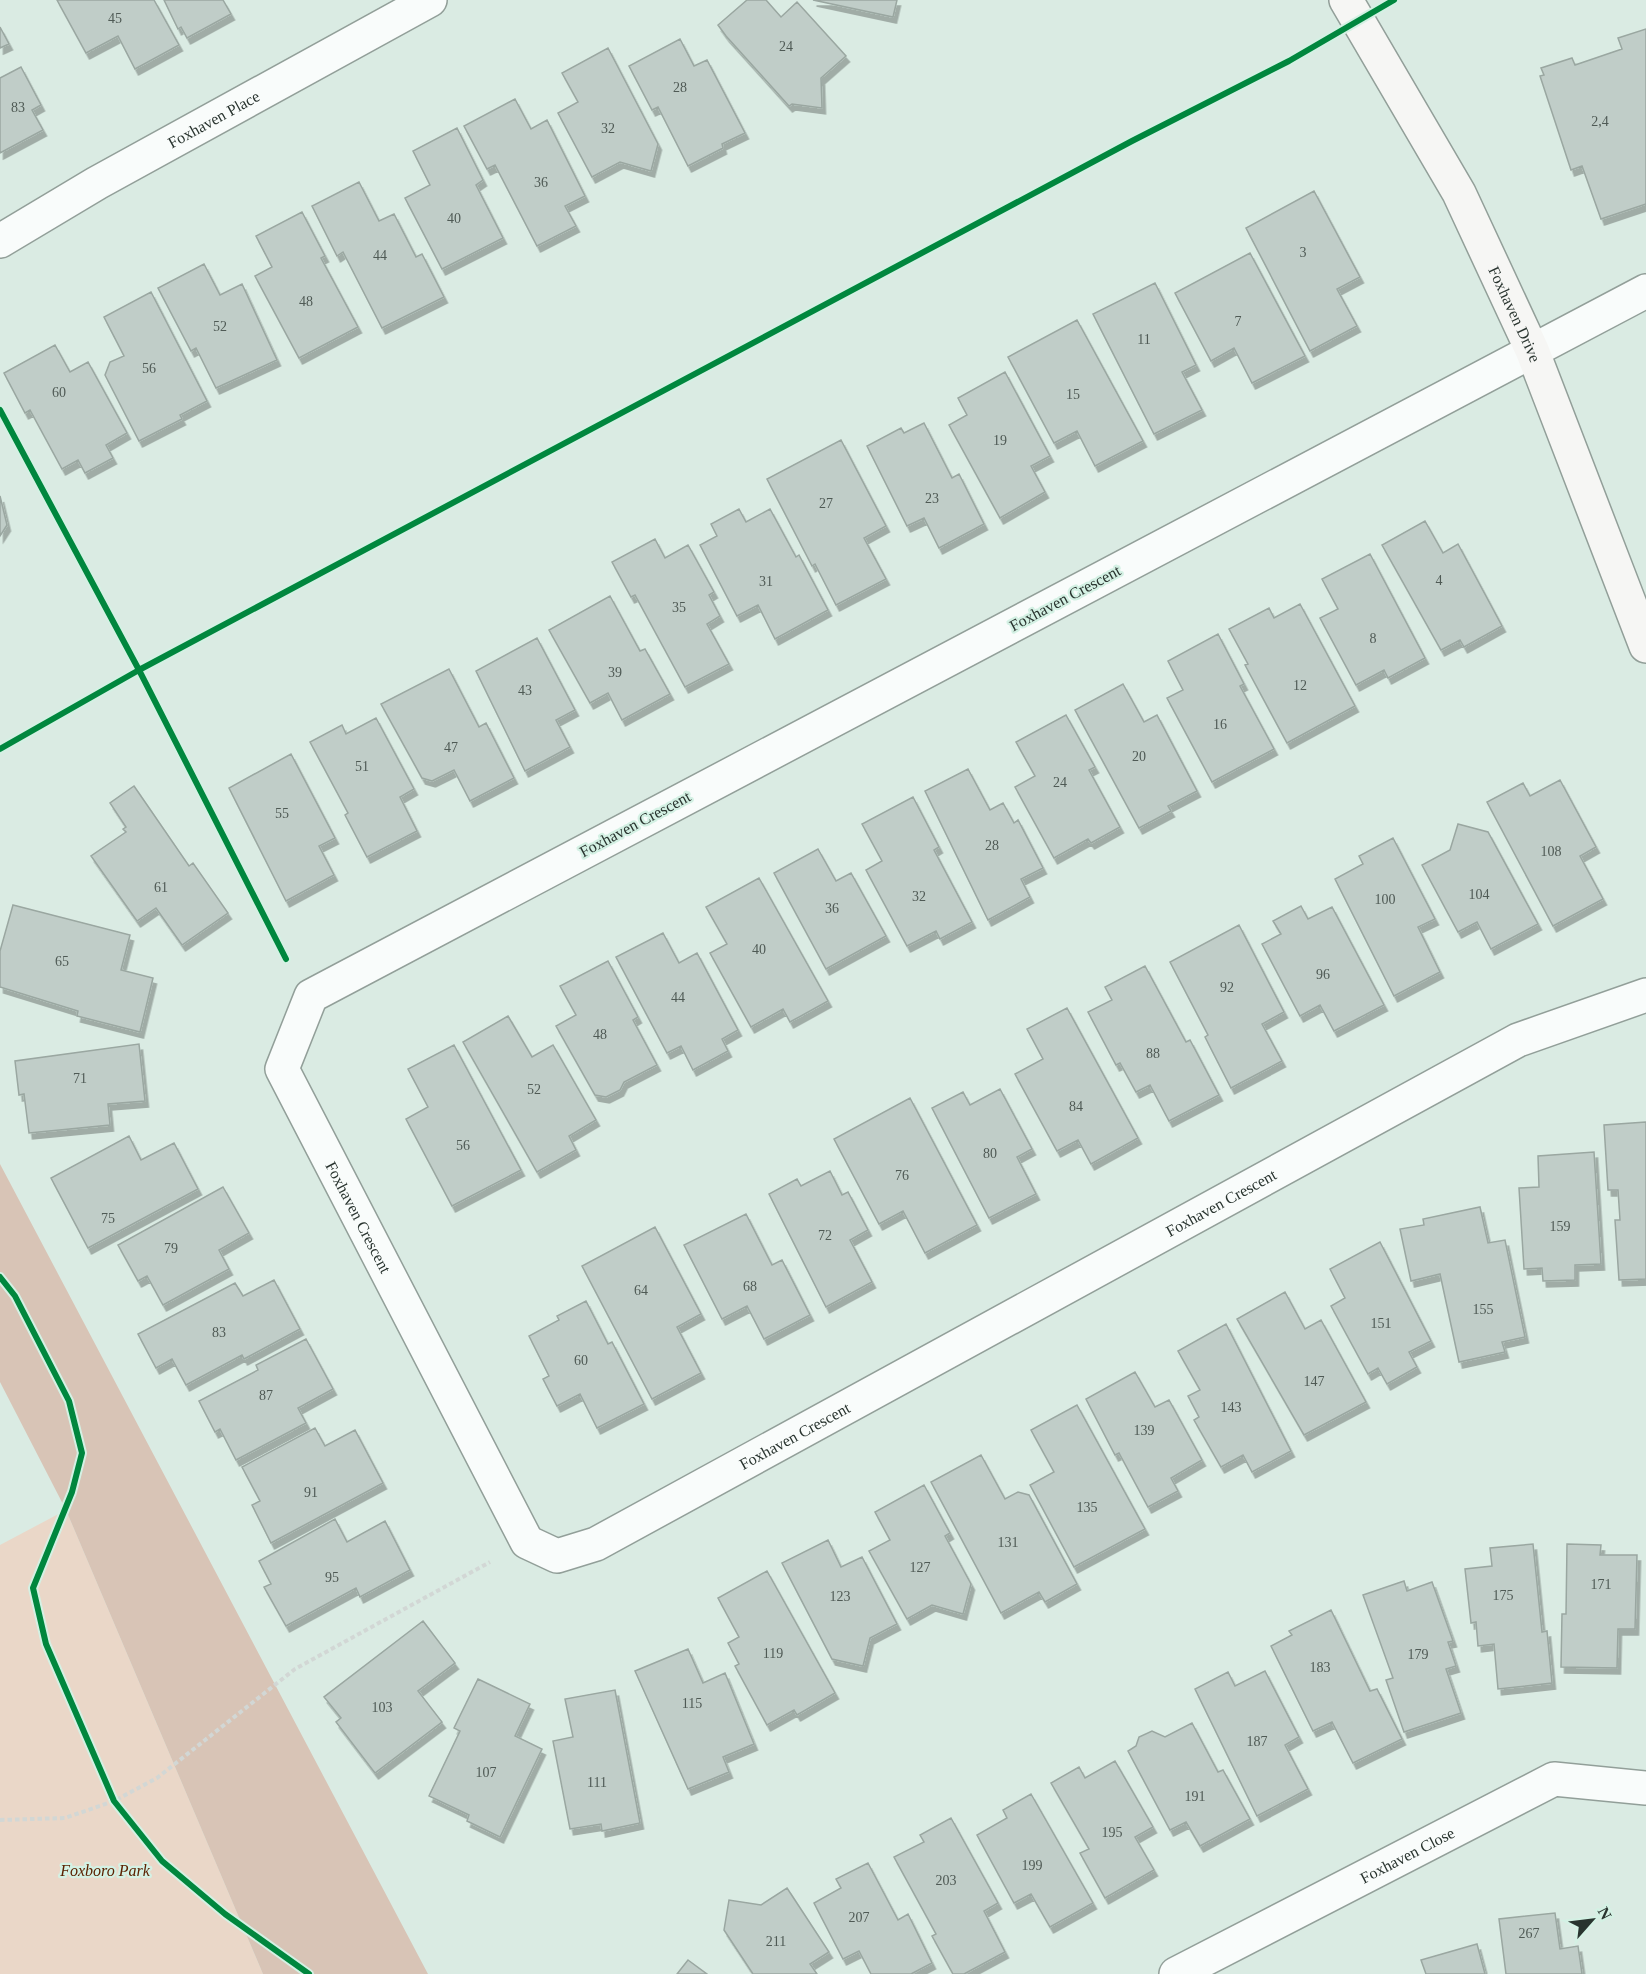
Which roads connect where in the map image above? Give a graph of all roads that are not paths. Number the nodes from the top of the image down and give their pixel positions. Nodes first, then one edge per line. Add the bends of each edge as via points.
1 (430, 0) edge
2 (1346, 0) edge
3 (0, 241) edge
4 (1646, 291) edge
5 (1532, 350) junction
6 (1646, 646) edge
7 (1646, 995) edge
8 (1646, 1788) edge
9 (1176, 1974) edge

1 - 3 street, Foxhaven Place via 97,183
2 - 5 street, Foxhaven Drive via 1459,193
4 - 5 street, Foxhaven Crescent
5 - 6 street, Foxhaven Drive
5 - 7 street, Foxhaven Crescent via 310,996 282,1070 527,1542 557,1556 596,1544 1518,1040
8 - 9 street, Foxhaven Close via 1554,1779

